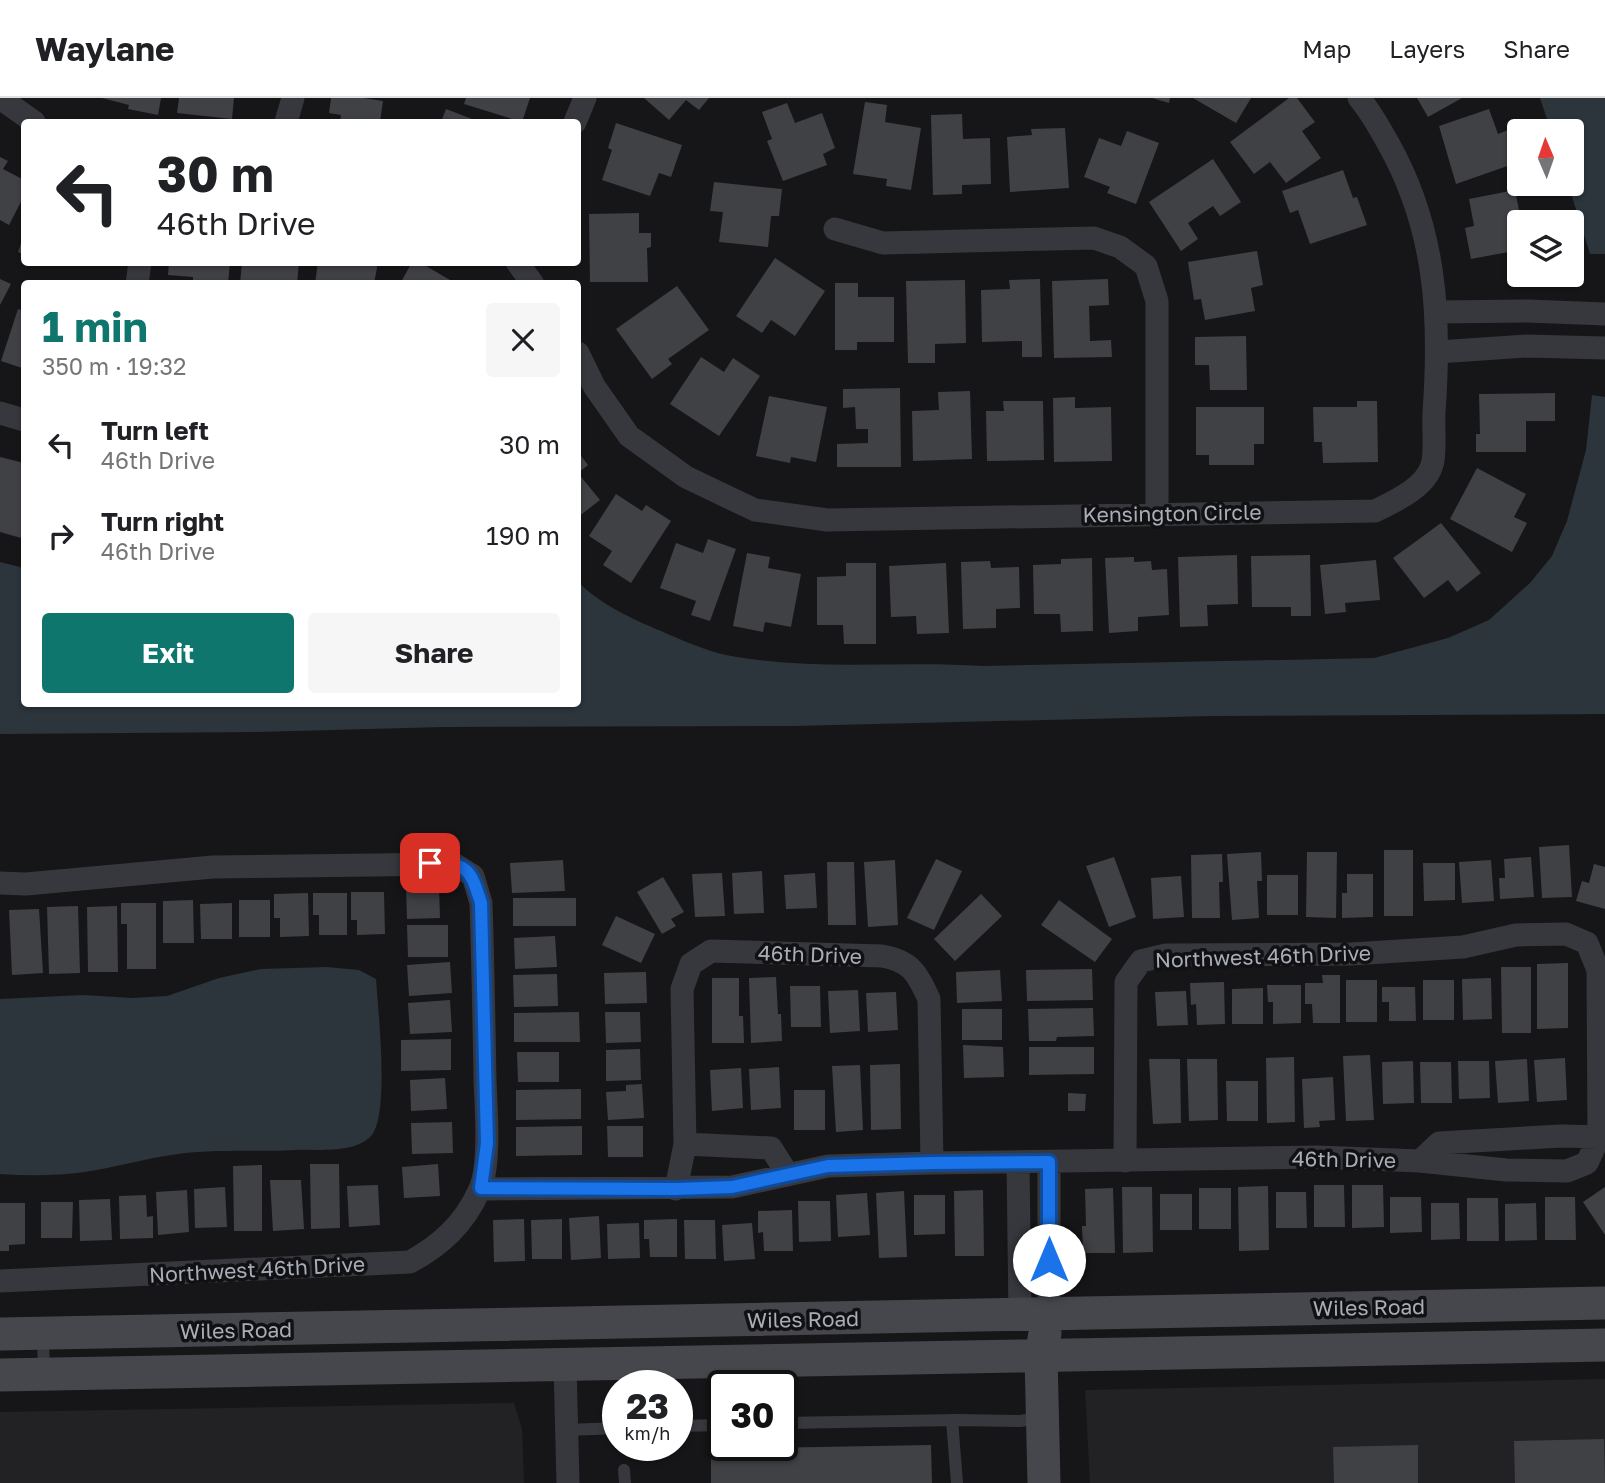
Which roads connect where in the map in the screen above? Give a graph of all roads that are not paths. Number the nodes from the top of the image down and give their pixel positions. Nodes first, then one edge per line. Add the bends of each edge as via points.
1 (293, 98) edge
2 (585, 98) edge
3 (1359, 98) edge
4 (0, 99) edge
5 (30, 119) edge
6 (287, 119) edge
7 (576, 119) edge
8 (835, 229) dead end
9 (1437, 312) junction
10 (1605, 314) edge
11 (1605, 348) edge
12 (1438, 352) junction
13 (581, 360) edge
14 (0, 413) edge
15 (21, 419) edge
16 (1157, 513) junction
17 (0, 883) edge
18 (1599, 1137) junction
19 (685, 1144) junction
20 (1125, 1161) junction
21 (1420, 1161) junction
22 (1018, 1162) junction
23 (1049, 1162) junction
24 (932, 1163) junction
25 (788, 1175) junction
26 (481, 1188) junction
27 (676, 1189) junction
28 (0, 1281) edge
29 (1605, 1303) edge
30 (1035, 1314) junction
31 (615, 1322) junction
32 (43, 1333) junction
33 (0, 1334) edge
34 (1605, 1345) edge
35 (1041, 1356) junction
36 (565, 1364) junction
37 (44, 1374) junction
38 (0, 1375) edge
39 (1043, 1418) junction
40 (952, 1420) junction
41 (798, 1423) edge
42 (602, 1429) edge
43 (567, 1430) junction
44 (568, 1483) edge
45 (957, 1483) edge
46 (1044, 1483) edge

1 - 6 street
2 - 7 street
3 - 9 street, Kensington Circle via 1404,171 1430,251
4 - 5 street
8 - 16 street via 883,243 1094,238 1120,247 1146,266 1157,301
9 - 10 street
9 - 12 street, Kensington Circle
11 - 12 street via 1527,346
12 - 16 street, Kensington Circle via 1432,466 1412,492 1375,511
13 - 16 street, Kensington Circle via 629,436 686,477 755,510 827,520
14 - 15 street
17 - 26 street via 213,867 454,864 472,876 481,903 487,1143
18 - 20 street, Northwest 46th Drive via 1598,970 1587,943 1566,934 1516,935 1463,947 1351,954 1166,955 1141,961 1126,982
18 - 21 street, 46th Drive via 1439,1143
18 - 21 street, 46th Drive via 1587,1163 1567,1171
19 - 24 street, 46th Drive via 682,989 691,964 711,951 882,956 900,959 918,974 929,999
19 - 25 street via 771,1148
19 - 27 street, 46th Drive
20 - 21 street, 46th Drive via 1318,1157
20 - 23 street, 46th Drive
22 - 23 street, 46th Drive
22 - 24 street, 46th Drive
22 - 30 street
23 - 30 street
24 - 25 street, 46th Drive via 828,1166
25 - 27 street, 46th Drive via 732,1187
26 - 27 street, 46th Drive
26 - 28 street, Northwest 46th Drive via 450,1235 410,1262
29 - 30 main road, Wiles Road
30 - 31 main road, Wiles Road
30 - 35 main road
31 - 32 main road, Wiles Road
31 - 36 main road via 589,1338
32 - 33 main road, Wiles Road
32 - 37 lane
34 - 35 main road, Wiles Road
35 - 36 main road, Wiles Road
35 - 39 main road
36 - 37 main road, Wiles Road
36 - 43 street
37 - 38 main road, Wiles Road
39 - 40 lane
39 - 46 main road
40 - 41 lane
40 - 45 lane
42 - 43 lane
43 - 44 street

